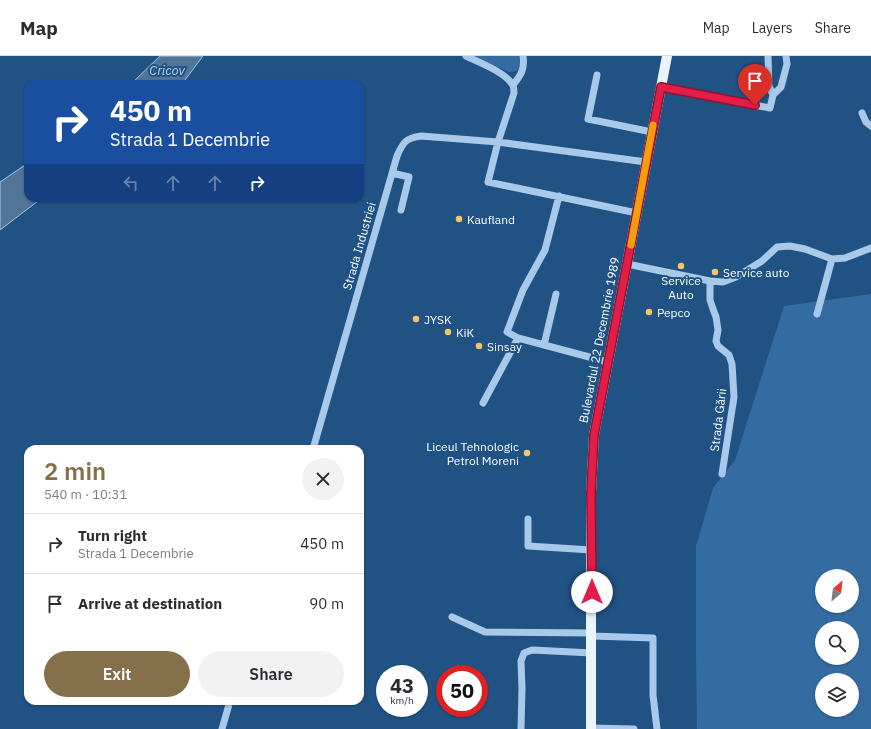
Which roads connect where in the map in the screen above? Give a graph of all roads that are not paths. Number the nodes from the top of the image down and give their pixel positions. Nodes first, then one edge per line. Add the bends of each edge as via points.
1 (466, 56) edge
2 (523, 56) edge
3 (667, 56) edge
4 (768, 56) edge
5 (786, 56) edge
6 (597, 75) dead end
7 (514, 85) junction
8 (661, 87) junction
9 (772, 95) junction
10 (862, 113) dead end
11 (871, 126) edge
12 (652, 132) junction
13 (498, 142) junction
14 (646, 162) junction
15 (392, 173) junction
16 (559, 196) junction
17 (401, 210) dead end
18 (636, 213) junction
19 (871, 248) edge
20 (832, 259) junction
21 (627, 264) junction
22 (710, 281) junction
23 (556, 294) dead end
24 (817, 314) dead end
25 (518, 338) junction
26 (544, 345) junction
27 (608, 362) junction
28 (483, 403) dead end
29 (314, 445) edge
30 (722, 474) dead end
31 (528, 519) dead end
32 (591, 550) junction
33 (452, 617) dead end
34 (592, 635) junction
35 (592, 652) junction
36 (229, 705) edge
37 (591, 728) edge
38 (222, 729) edge
39 (521, 729) edge
40 (634, 729) edge
41 (657, 729) edge

1 - 7 street via 508,78
2 - 7 street via 522,74
3 - 8 main road, Bulevardul 22 Decembrie 1989
4 - 9 street via 769,86
5 - 9 street via 787,64 781,87
6 - 12 street via 588,119
7 - 13 street via 514,93
8 - 9 street via 770,108
8 - 12 main road, Bulevardul 22 Decembrie 1989
10 - 11 street
12 - 14 main road, Bulevardul 22 Decembrie 1989
13 - 14 street, Strada Industriei
13 - 15 street, Strada Industriei via 421,136 412,138 401,146
13 - 16 street via 488,182
14 - 18 main road, Bulevardul 22 Decembrie 1989
15 - 17 street via 409,177
15 - 29 street, Strada Industriei
16 - 18 street
16 - 25 street via 545,250 523,290 506,332
18 - 21 main road, Bulevardul 22 Decembrie 1989
19 - 20 street via 845,258
20 - 22 street via 805,249 781,246 736,277 722,282
20 - 24 street
21 - 22 street
21 - 27 main road, Bulevardul 22 Decembrie 1989
22 - 30 street, Strada Gării via 710,300 718,330 716,341 729,355 732,364 734,397
23 - 26 street
25 - 26 street
25 - 28 street
26 - 27 street
27 - 32 main road, Bulevardul 22 Decembrie 1989 via 594,442
31 - 32 street via 528,546
32 - 34 main road, Bulevardul 22 Decembrie 1989
33 - 34 street via 485,632
34 - 35 main road, Bulevardul 22 Decembrie 1989
34 - 41 street via 653,638 653,695
35 - 37 main road, Bulevardul 22 Decembrie 1989
35 - 39 street via 532,650 524,653 521,661
36 - 38 street
37 - 40 street

